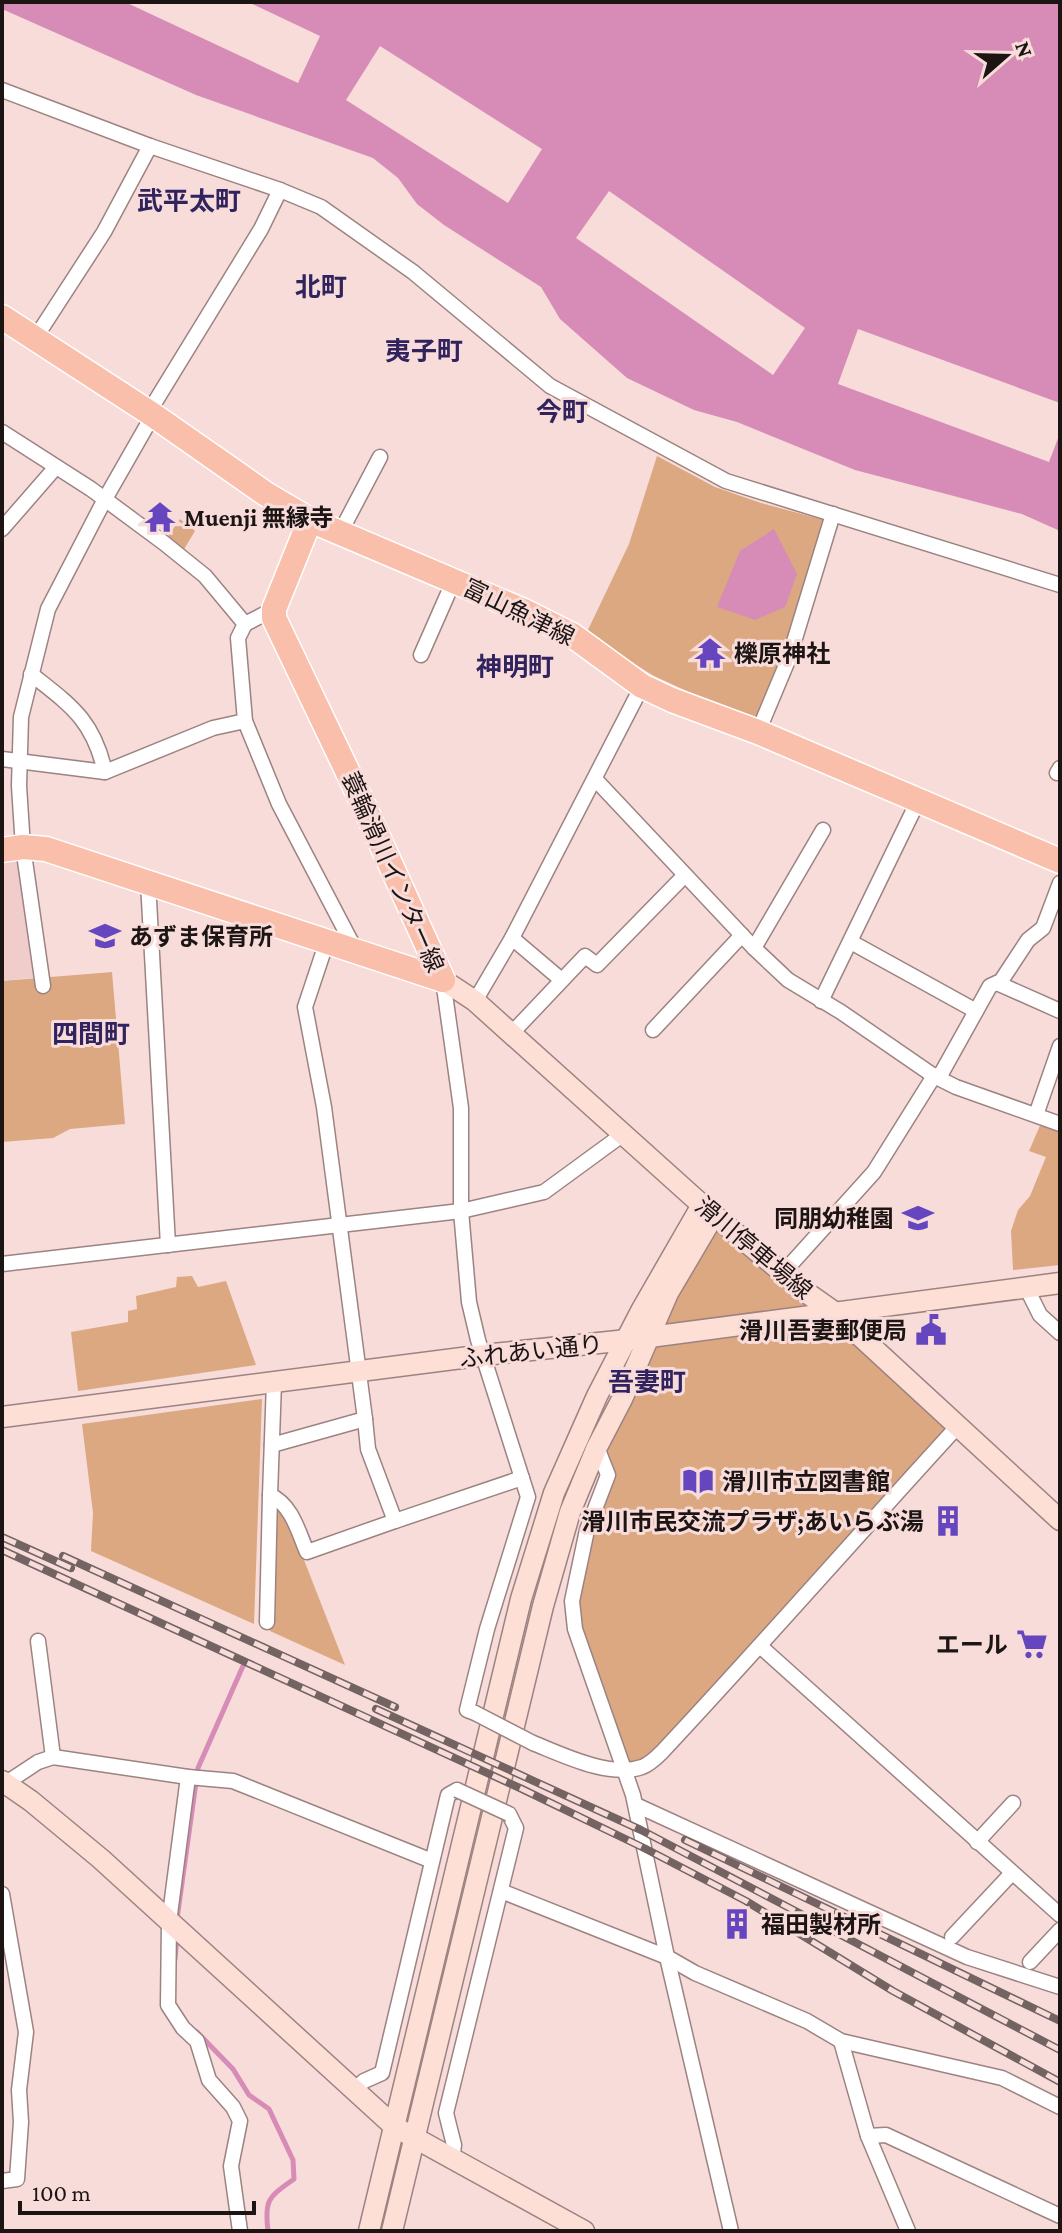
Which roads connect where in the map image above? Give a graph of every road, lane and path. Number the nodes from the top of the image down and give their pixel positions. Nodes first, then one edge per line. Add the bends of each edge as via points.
1 (2, 90) edge
2 (150, 146) junction
3 (280, 190) junction
4 (2, 317) edge
5 (36, 337) junction
6 (153, 415) junction
7 (2, 432) edge
8 (380, 457) dead end
9 (56, 467) junction
10 (105, 499) junction
11 (833, 514) junction
12 (310, 520) junction
13 (2, 529) edge
14 (340, 533) junction
15 (454, 580) junction
16 (1060, 585) edge
17 (274, 609) junction
18 (245, 624) junction
19 (421, 655) dead end
20 (31, 674) junction
21 (642, 686) junction
22 (245, 721) junction
23 (758, 732) junction
24 (2, 759) edge
25 (20, 763) junction
26 (105, 772) junction
27 (595, 779) junction
28 (918, 801) junction
29 (823, 830) dead end
30 (12, 848) edge
31 (1060, 861) edge
32 (685, 875) junction
33 (148, 882) junction
34 (1060, 883) edge
35 (742, 935) junction
36 (512, 938) junction
37 (327, 941) junction
38 (851, 942) junction
39 (754, 948) junction
40 (356, 951) junction
41 (558, 977) dead end
42 (443, 980) junction
43 (997, 983) junction
44 (43, 986) dead end
45 (475, 1001) junction
46 (821, 1001) junction
47 (976, 1011) junction
48 (1060, 1011) edge
49 (653, 1030) dead end
50 (511, 1034) junction
51 (1060, 1046) edge
52 (934, 1076) junction
53 (1036, 1115) junction
54 (1060, 1124) edge
55 (622, 1135) junction
56 (708, 1210) junction
57 (461, 1211) junction
58 (341, 1225) junction
59 (168, 1245) junction
60 (2, 1264) edge
61 (783, 1273) junction
62 (1060, 1283) edge
63 (1026, 1287) junction
64 (834, 1312) junction
65 (1060, 1333) edge
66 (649, 1337) junction
67 (627, 1340) junction
68 (484, 1356) junction
69 (359, 1372) junction
70 (274, 1382) junction
71 (2, 1417) edge
72 (365, 1419) junction
73 (957, 1427) junction
74 (272, 1445) junction
75 (597, 1447) junction
76 (522, 1478) junction
77 (270, 1495) junction
78 (1060, 1520) edge
79 (395, 1521) junction
80 (267, 1622) dead end
81 (38, 1641) dead end
82 (760, 1646) junction
83 (53, 1757) junction
84 (626, 1771) junction
85 (188, 1777) junction
86 (4, 1782) edge
87 (1013, 1803) dead end
88 (636, 1805) junction
89 (977, 1842) junction
90 (432, 1861) junction
91 (1012, 1873) junction
92 (501, 1891) junction
93 (2, 1894) edge
94 (1060, 1915) edge
95 (169, 1922) junction
96 (1060, 1930) edge
97 (952, 1937) dead end
98 (667, 1957) junction
99 (1030, 1962) dead end
100 (1060, 1987) edge
101 (841, 2041) junction
102 (353, 2091) junction
103 (1060, 2107) edge
104 (395, 2127) junction
105 (868, 2136) junction
106 (414, 2139) junction
107 (452, 2160) junction
108 (2, 2181) edge
109 (1060, 2216) edge
110 (240, 2231) edge
111 (369, 2231) edge
112 (392, 2231) edge
113 (584, 2231) edge
114 (731, 2231) edge
115 (908, 2231) edge

1 - 2 street
2 - 3 street
2 - 5 street via 104,232
3 - 6 street via 155,402
3 - 11 street via 321,207 413,272 550,386 726,481
4 - 5 main road, 富山魚津線
5 - 6 main road, 富山魚津線
6 - 10 street
6 - 12 main road, 富山魚津線
7 - 9 street
8 - 14 street
9 - 10 street
9 - 13 street
10 - 18 street via 205,576
10 - 20 street via 48,609
11 - 16 street
11 - 23 street via 789,658
12 - 14 main road, 富山魚津線
12 - 17 main road
14 - 15 main road, 富山魚津線
15 - 19 street
15 - 21 main road, 富山魚津線 via 572,635
17 - 18 street
17 - 42 main road, 蓑輪滑川インター線
18 - 22 street via 238,638
20 - 25 street via 21,717
20 - 26 street via 78,711
21 - 23 main road, 富山魚津線
21 - 27 street
22 - 26 street via 213,728
22 - 40 street via 279,804
23 - 28 main road, 富山魚津線
24 - 25 street
25 - 26 street
25 - 30 street
27 - 32 street
27 - 36 street
28 - 31 main road, 富山魚津線
28 - 38 street
29 - 39 street
30 - 33 main road, 蓑輪滑川インター線 via 46,849
30 - 44 street
32 - 35 street
32 - 50 street via 597,965 585,956
33 - 37 main road, 蓑輪滑川インター線
33 - 59 street
34 - 43 street via 1043,928
35 - 39 street
35 - 49 street
36 - 41 street
36 - 45 street
37 - 40 main road, 蓑輪滑川インター線
37 - 58 street via 305,1007
38 - 46 street
38 - 47 street
39 - 46 street via 788,980
40 - 42 main road, 蓑輪滑川インター線
42 - 45 street, 滑川停車場線
42 - 57 street via 461,1108
43 - 47 street
43 - 48 street
45 - 50 street, 滑川停車場線
46 - 52 street
47 - 52 street via 941,1074
50 - 55 street, 滑川停車場線
51 - 53 street
52 - 53 street
52 - 61 street via 874,1172
53 - 54 street
55 - 56 street, 滑川停車場線
55 - 57 street via 544,1192
56 - 61 street, 滑川停車場線
56 - 66 street
56 - 67 street
57 - 58 street
57 - 68 street via 469,1302
58 - 59 street
58 - 69 street
59 - 60 street
61 - 64 street, 滑川停車場線
62 - 63 street, ふれあい通り
63 - 64 street, ふれあい通り
63 - 65 street via 1040,1315
64 - 66 street, ふれあい通り
64 - 73 street, 滑川停車場線
66 - 67 street, ふれあい通り
66 - 75 street
67 - 68 street, ふれあい通り
67 - 104 street via 554,1493 521,1599
68 - 69 street, ふれあい通り
68 - 76 street
69 - 70 street, ふれあい通り
69 - 72 street
70 - 71 street, ふれあい通り
70 - 74 street
72 - 74 street
72 - 79 street via 368,1449
73 - 78 street, 滑川停車場線
73 - 82 street
74 - 77 street
75 - 84 street via 608,1475 587,1530 572,1601 575,1629
75 - 106 street via 570,1512 543,1606
76 - 79 street
76 - 84 street, bridge via 528,1497 467,1710 578,1762
77 - 79 street via 282,1500 307,1552
77 - 80 street
81 - 83 street
82 - 84 street via 662,1752 646,1766
82 - 89 street
83 - 85 street
83 - 86 street
84 - 88 street
85 - 90 street via 233,1781
85 - 95 street
86 - 95 street via 69,1831
87 - 89 street
88 - 98 street
88 - 100 street via 967,1957
89 - 91 street
90 - 92 street, bridge via 448,1795 457,1790 509,1814 516,1828
90 - 102 street via 382,2073
91 - 94 street
91 - 97 street
92 - 98 street
92 - 107 street via 446,2113
93 - 108 street via 26,2032 17,2179
95 - 102 street
95 - 110 street via 168,2005 197,2041 209,2080 240,2121 231,2166
96 - 99 street
98 - 101 street
98 - 114 street
101 - 103 street via 1002,2078
101 - 105 street
102 - 104 street
104 - 106 street
104 - 111 street
105 - 109 street via 886,2135
105 - 115 street
106 - 107 street
106 - 112 street
107 - 113 street

